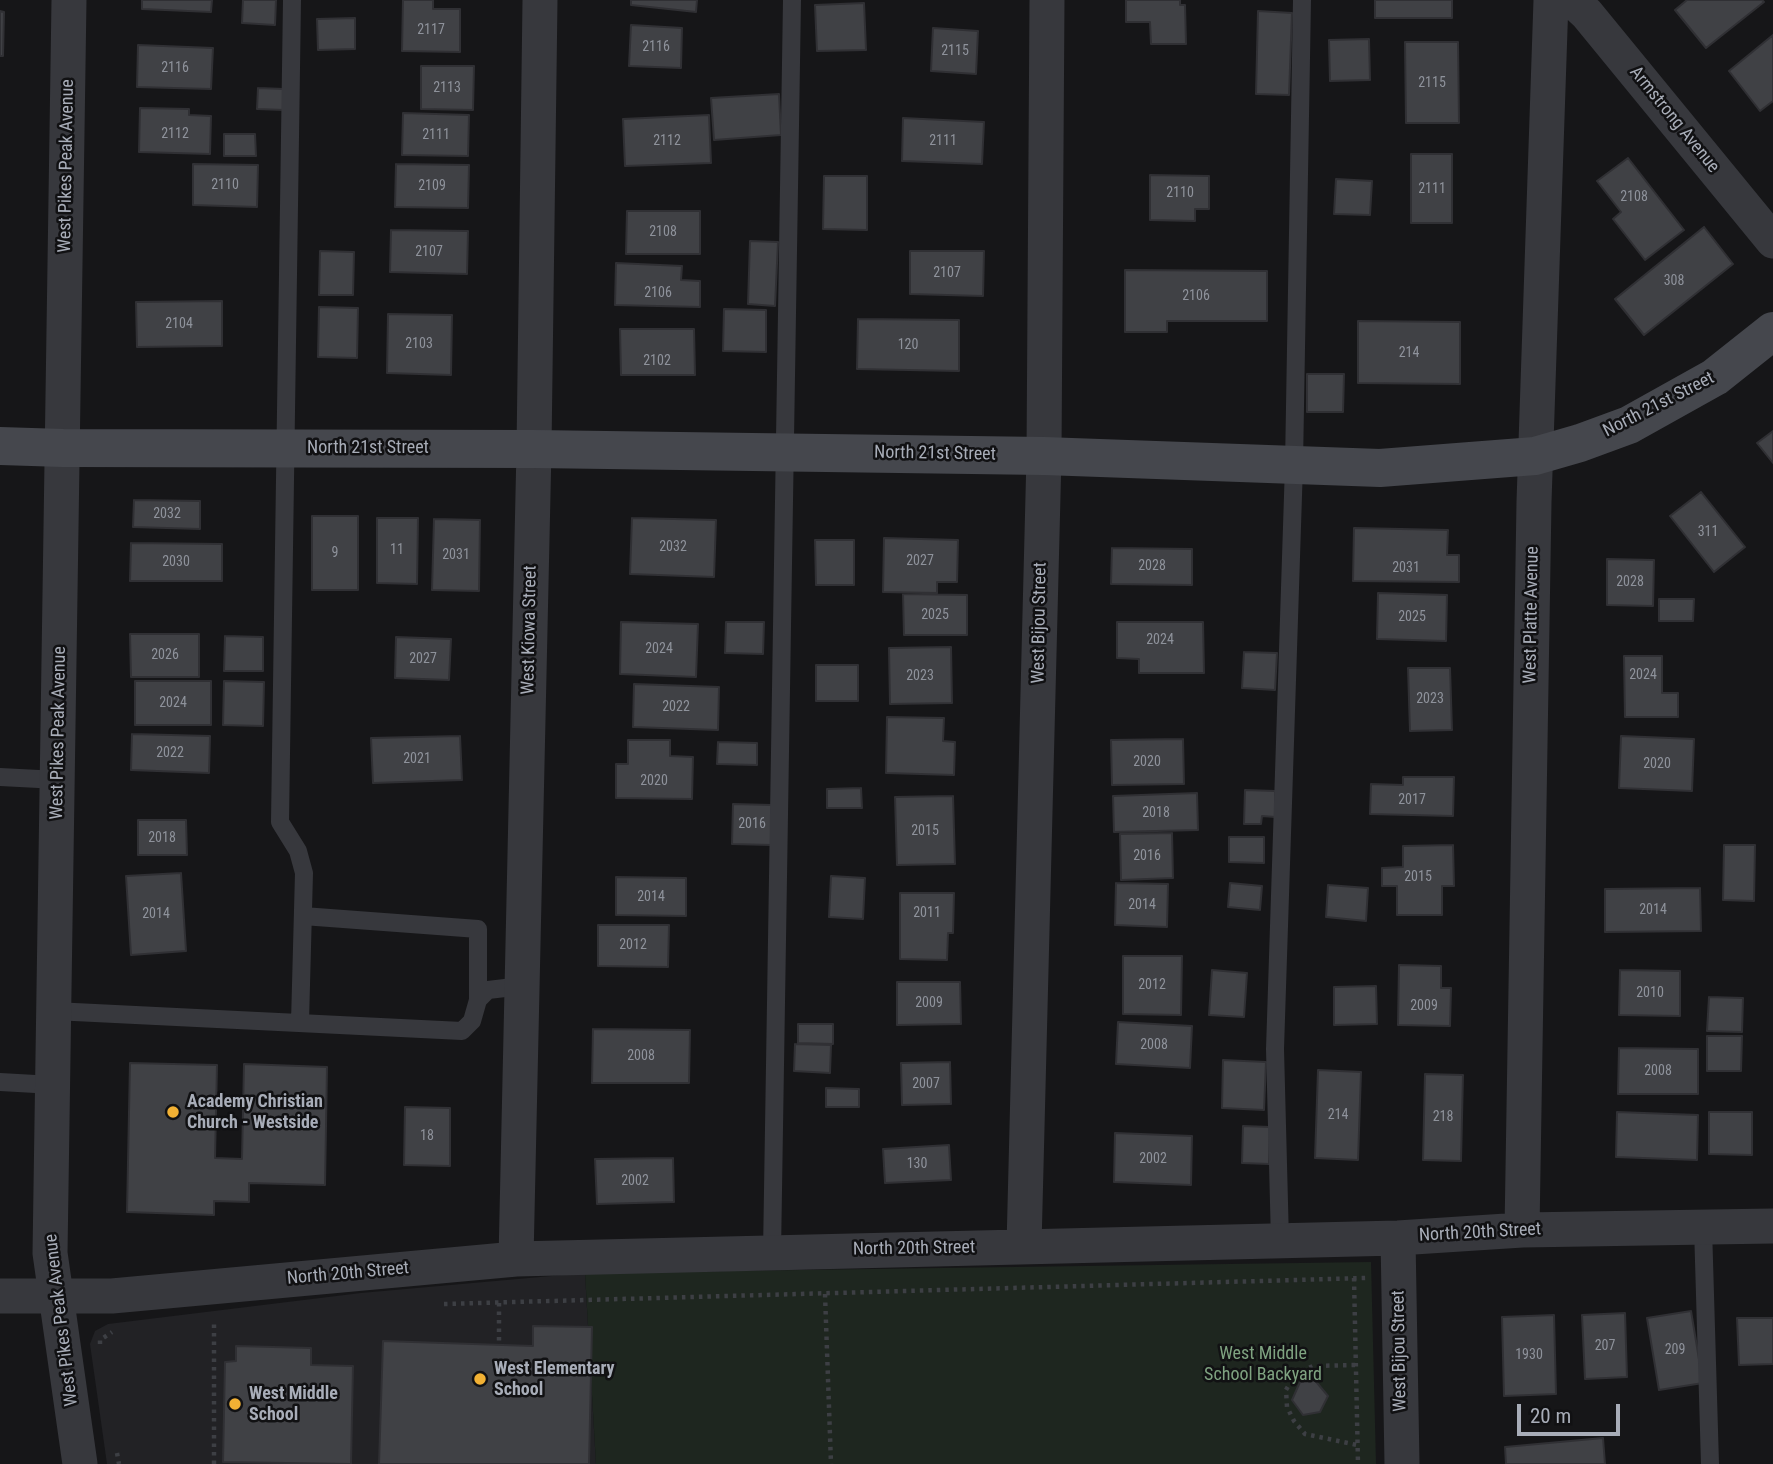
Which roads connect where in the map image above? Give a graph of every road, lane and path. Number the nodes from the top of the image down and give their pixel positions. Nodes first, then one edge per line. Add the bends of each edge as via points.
1 (69, 0) edge
2 (292, 0) edge
3 (540, 0) edge
4 (792, 0) edge
5 (1047, 0) edge
6 (1302, 0) edge
7 (1551, 0) edge
8 (1572, 0) edge
9 (1773, 241) edge
10 (1773, 331) edge
11 (0, 446) edge
12 (63, 448) junction
13 (286, 448) junction
14 (534, 449) junction
15 (783, 452) junction
16 (1044, 456) junction
17 (1535, 456) junction
18 (1294, 465) junction
19 (0, 777) edge
20 (58, 780) junction
21 (303, 916) junction
22 (522, 986) junction
23 (478, 1000) junction
24 (54, 1011) junction
25 (300, 1023) junction
26 (0, 1082) edge
27 (53, 1085) junction
28 (1773, 1226) edge
29 (1703, 1227) junction
30 (1522, 1230) junction
31 (1398, 1238) junction
32 (1280, 1241) junction
33 (1024, 1247) junction
34 (772, 1253) junction
35 (516, 1259) junction
36 (1354, 1278) junction
37 (1399, 1278) junction
38 (825, 1294) junction
39 (0, 1296) edge
40 (56, 1297) junction
41 (499, 1303) junction
42 (432, 1304) dead end
43 (215, 1316) dead end
44 (118, 1329) dead end
45 (499, 1345) dead end
46 (102, 1354) dead end
47 (1356, 1365) junction
48 (1357, 1446) junction
49 (117, 1450) dead end
50 (80, 1464) edge
51 (119, 1464) edge
52 (214, 1464) edge
53 (831, 1464) edge
54 (1358, 1464) edge
55 (1402, 1464) edge
56 (1710, 1464) edge

1 - 12 street, West Pikes Peak Avenue
2 - 13 lane
3 - 14 street, West Kiowa Street
4 - 15 lane
5 - 16 street, West Bijou Street
6 - 18 lane
7 - 17 street, West Platte Avenue
8 - 9 street, Armstrong Avenue
10 - 17 main road, North 21st Street via 1715,377 1664,406 1617,429
11 - 12 main road, North 21st Street
12 - 13 main road, North 21st Street
12 - 20 street, West Pikes Peak Avenue
13 - 14 main road, North 21st Street
13 - 21 lane via 279,822 298,851 304,873
14 - 15 main road, North 21st Street
14 - 22 street, West Kiowa Street
15 - 16 main road, North 21st Street
15 - 34 lane
16 - 18 main road, North 21st Street
16 - 33 street, West Bijou Street
17 - 18 main road, North 21st Street via 1380,467
17 - 30 street, West Platte Avenue
18 - 32 lane via 1275,1049
19 - 20 lane
20 - 24 street, West Pikes Peak Avenue
21 - 23 lane via 478,929
21 - 25 lane
22 - 23 lane via 488,990
22 - 35 street, West Kiowa Street
23 - 25 lane via 472,1021 462,1031
24 - 25 lane
24 - 27 street, West Pikes Peak Avenue
26 - 27 lane
27 - 40 street, West Pikes Peak Avenue via 50,1254
28 - 29 street, North 20th Street
29 - 30 street, North 20th Street
29 - 56 lane
30 - 31 street, North 20th Street
31 - 32 street, North 20th Street
31 - 37 street, West Bijou Street
32 - 33 street, North 20th Street
33 - 34 street, North 20th Street
34 - 35 street, North 20th Street
35 - 40 street, North 20th Street via 112,1296
36 - 37 path
36 - 38 path
36 - 47 path
37 - 55 street, West Bijou Street
38 - 41 path
38 - 53 path
39 - 40 street, North 20th Street
40 - 50 street, West Pikes Peak Avenue
41 - 42 path
41 - 45 path
43 - 52 path
44 - 46 path via 100,1340
47 - 48 path
47 - 48 path via 1313,1366 1295,1374 1286,1390 1287,1406 1305,1434
48 - 54 path
49 - 51 path

